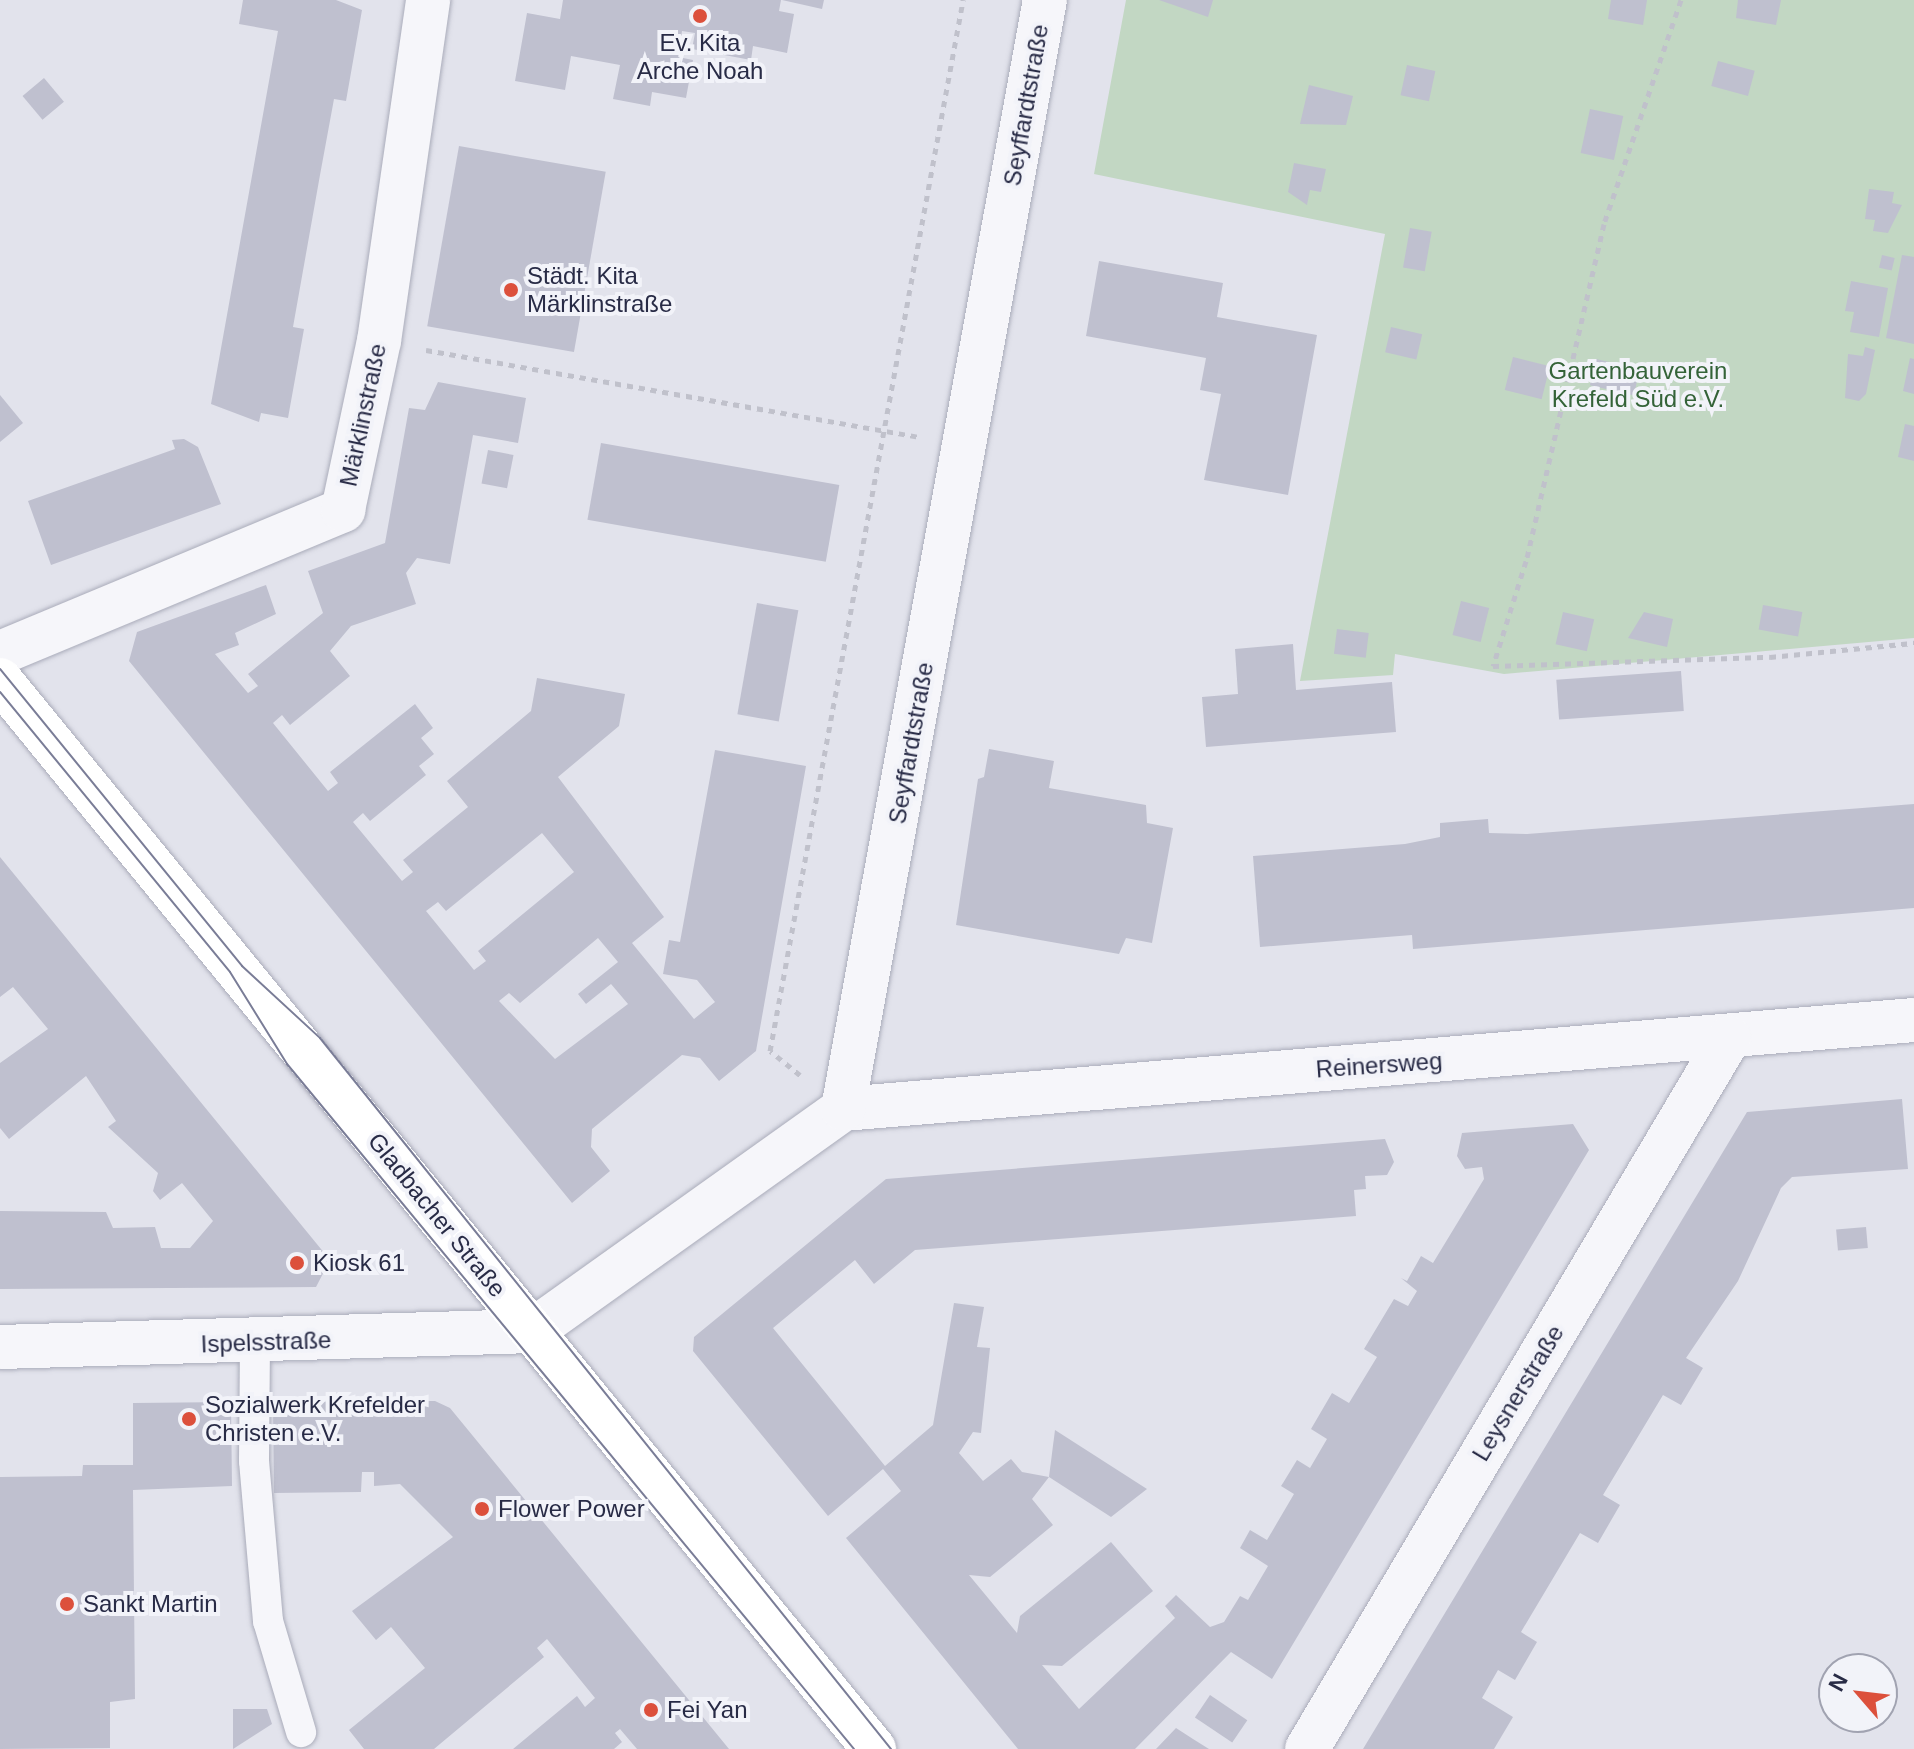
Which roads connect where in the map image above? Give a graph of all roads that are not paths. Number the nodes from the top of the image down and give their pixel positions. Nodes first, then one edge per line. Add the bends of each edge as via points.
1 (428, 0) edge
2 (1045, 0) edge
3 (0, 653) edge
4 (0, 680) edge
5 (1914, 1020) edge
6 (1729, 1038) junction
7 (843, 1109) junction
8 (532, 1331) junction
9 (255, 1343) junction
10 (0, 1347) edge
11 (301, 1732) dead end
12 (874, 1749) edge
13 (1307, 1749) edge

1 - 3 street, Märklinstraße via 379,341 343,510
2 - 7 street, Seyffardtstraße
4 - 8 main road, Gladbacher Straße
5 - 6 street, Reinersweg
6 - 7 street, Reinersweg
6 - 13 street, Leysnerstraße
7 - 8 street
8 - 9 street, Ispelsstraße
8 - 12 main road, Gladbacher Straße
9 - 10 street, Ispelsstraße
9 - 11 lane via 254,1461 268,1621

